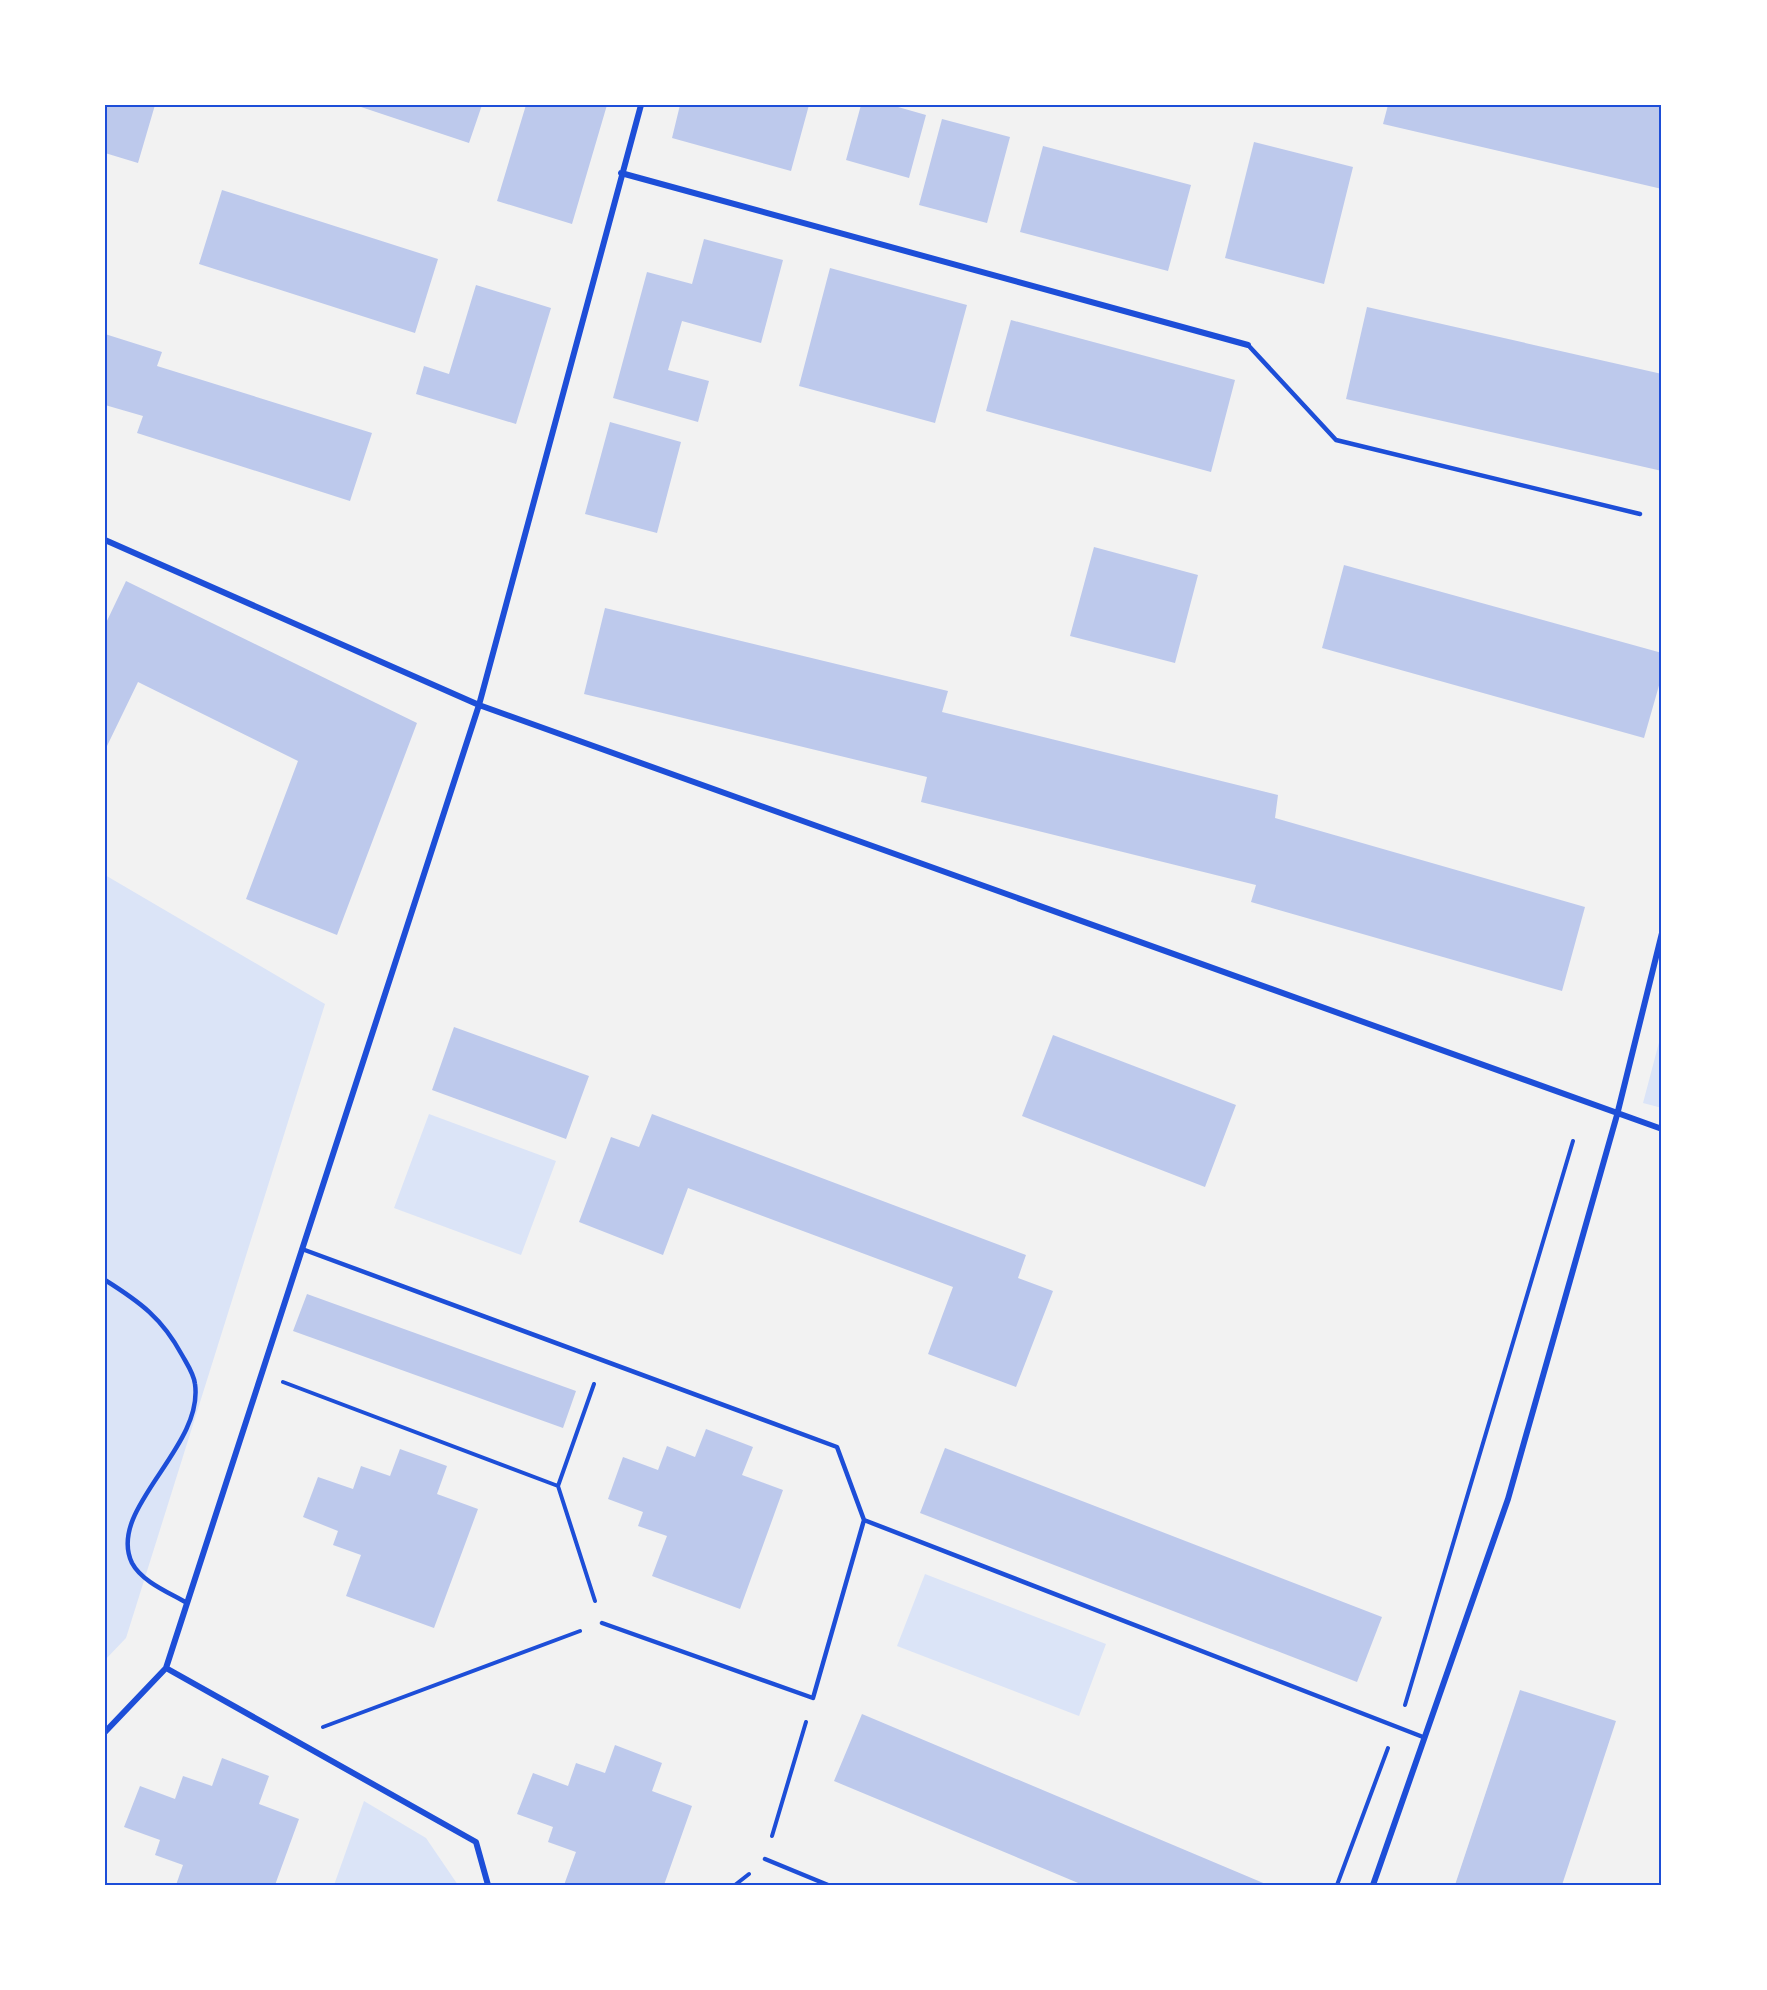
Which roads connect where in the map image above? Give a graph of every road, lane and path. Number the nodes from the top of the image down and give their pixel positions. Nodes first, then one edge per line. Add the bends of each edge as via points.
1 (641, 105) edge
2 (621, 173) junction
3 (1248, 345) joint
4 (1640, 514) dead end
5 (105, 540) edge
6 (479, 705) junction
7 (1662, 933) edge
8 (1617, 1115) junction
9 (1662, 1129) edge
10 (1573, 1141) dead end
11 (302, 1249) junction
12 (105, 1280) edge
13 (602, 1360) junction
14 (261, 1374) junction
15 (558, 1486) junction
16 (864, 1520) junction
17 (187, 1603) junction
18 (602, 1623) junction
19 (166, 1668) junction
20 (813, 1698) junction
21 (1397, 1727) junction
22 (105, 1732) edge
23 (1423, 1737) junction
24 (291, 1738) junction
25 (765, 1859) junction
26 (489, 1885) edge
27 (735, 1885) edge
28 (828, 1885) edge
29 (1337, 1885) edge
30 (1373, 1885) edge

1 - 2 street
2 - 3 street
2 - 6 street
3 - 4 lane via 1336,440
5 - 6 street
6 - 8 street
6 - 11 street
7 - 8 street
8 - 9 street
8 - 23 street via 1508,1499
10 - 21 path
11 - 13 lane
11 - 14 street
12 - 17 lane via 142,1303 163,1325 195,1384 186,1429 170,1462 139,1504 128,1538 136,1569
13 - 15 path
13 - 16 lane via 837,1447
14 - 15 path
14 - 17 street
15 - 18 path
16 - 20 lane
16 - 21 lane
17 - 19 street
18 - 20 lane
18 - 24 path
19 - 22 street
19 - 24 street
20 - 25 path
21 - 23 lane
21 - 29 path
23 - 30 street
24 - 26 street via 476,1842
25 - 27 path
25 - 28 lane

